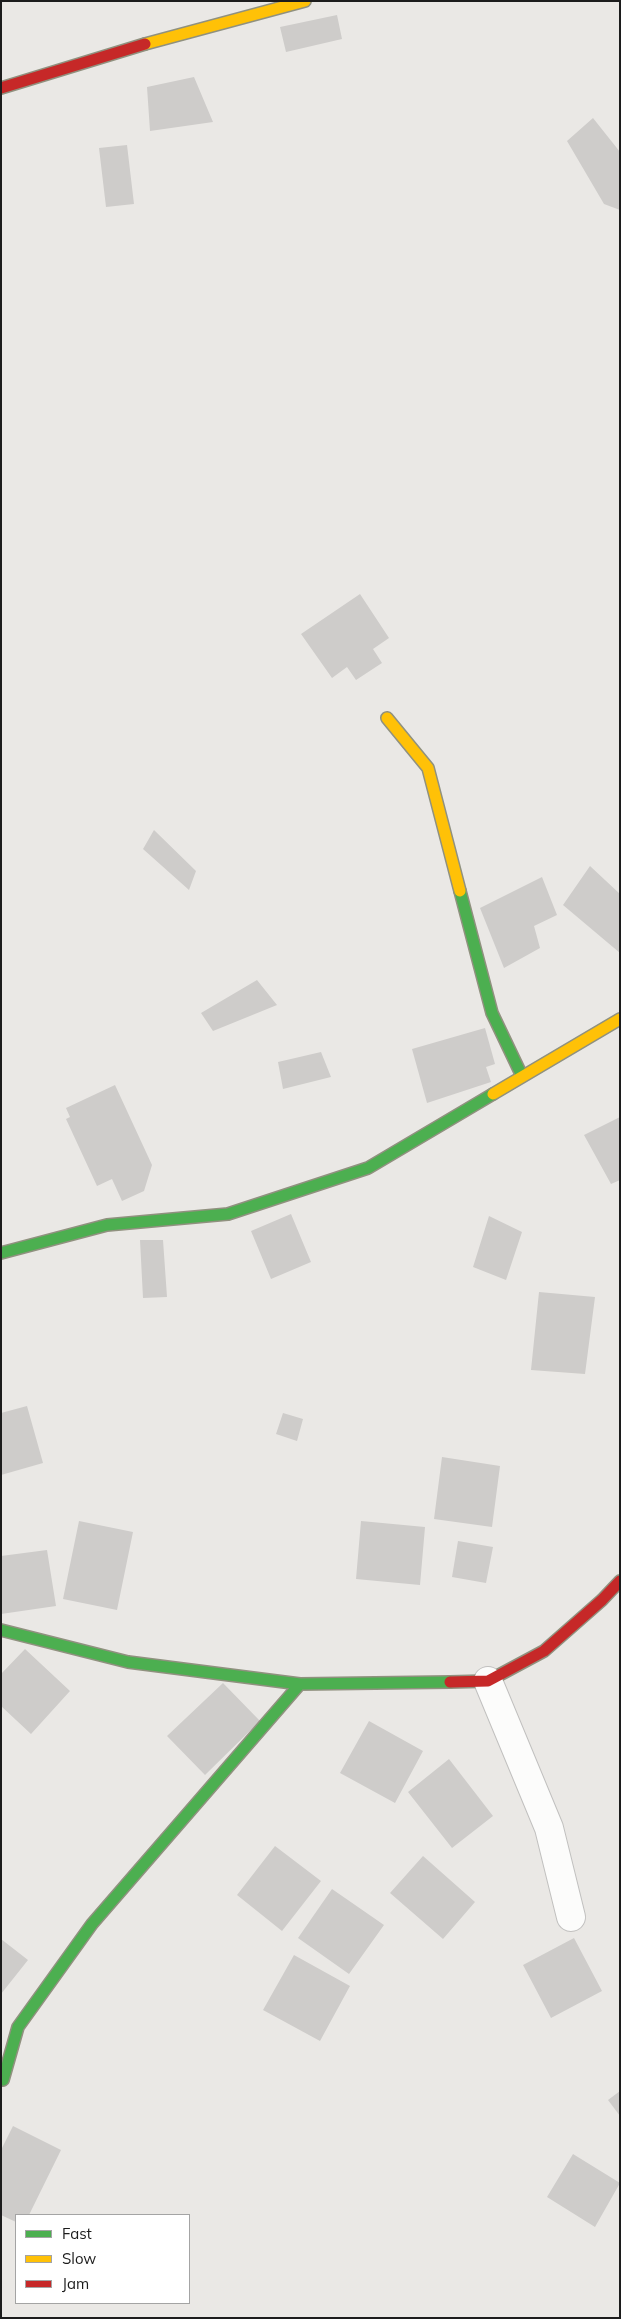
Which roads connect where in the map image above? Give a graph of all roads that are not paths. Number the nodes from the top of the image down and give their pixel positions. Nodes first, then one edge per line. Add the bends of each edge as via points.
1 (305, 1) edge
2 (1, 88) edge
3 (387, 718) dead end
4 (620, 1019) edge
5 (522, 1076) junction
6 (1, 1253) edge
7 (620, 1581) edge
8 (1, 1630) edge
9 (488, 1681) junction
10 (300, 1684) junction
11 (571, 1917) dead end
12 (3, 2080) dead end

1 - 2 street via 113,52
3 - 5 street via 428,768 492,1012
4 - 5 street
5 - 6 street via 368,1168 228,1214 108,1225
7 - 9 street via 544,1651
8 - 10 street via 128,1662
9 - 10 street
9 - 11 street via 549,1828
10 - 12 street via 92,1924 18,2027

